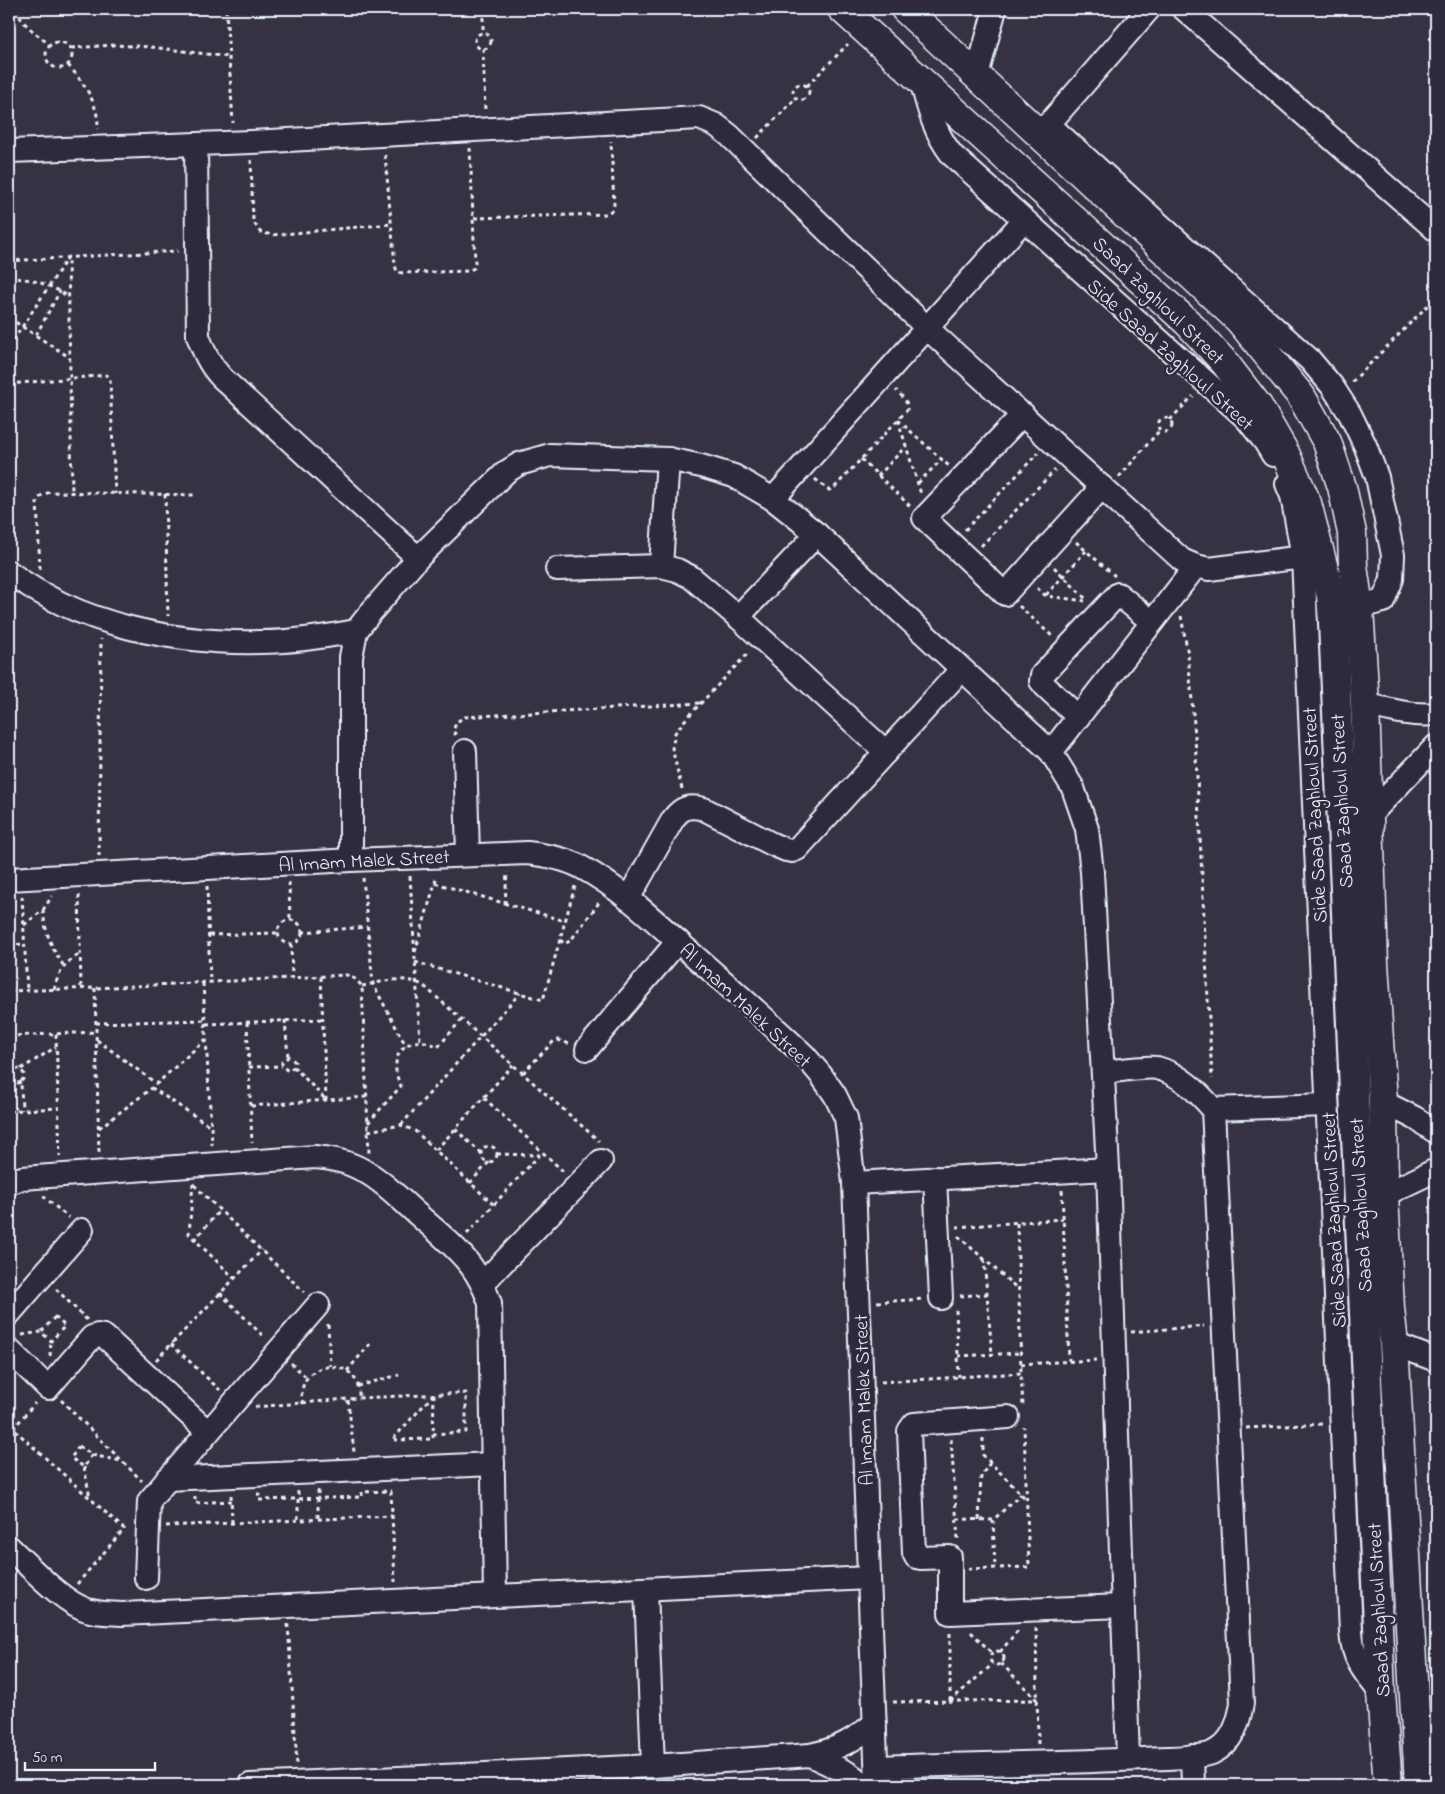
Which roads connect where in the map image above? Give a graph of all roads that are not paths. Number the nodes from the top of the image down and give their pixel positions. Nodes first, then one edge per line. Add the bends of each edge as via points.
1 (842, 9) edge
2 (905, 9) edge
3 (995, 9) edge
4 (1149, 9) edge
5 (1184, 9) edge
6 (976, 75) junction
7 (921, 80) junction
8 (1044, 129) junction
9 (196, 144) junction
10 (9, 151) edge
11 (1024, 220) junction
12 (1436, 230) edge
13 (927, 328) junction
14 (1023, 414) junction
15 (668, 459) junction
16 (1104, 489) junction
17 (773, 499) junction
18 (817, 534) junction
19 (1303, 556) junction
20 (418, 558) junction
21 (661, 566) junction
22 (1196, 566) junction
23 (557, 569) dead end
24 (9, 572) edge
25 (1359, 607) junction
26 (738, 617) junction
27 (1152, 622) junction
28 (356, 631) junction
29 (961, 670) junction
30 (1364, 704) junction
31 (1436, 714) edge
32 (1078, 717) junction
33 (1436, 746) edge
34 (466, 750) road end
35 (886, 752) junction
36 (1051, 752) junction
37 (1369, 816) junction
38 (468, 855) junction
39 (356, 860) junction
40 (15, 878) edge
41 (620, 892) junction
42 (678, 941) junction
43 (1361, 964) junction
44 (587, 1049) road end
45 (1103, 1072) junction
46 (1383, 1102) junction
47 (1327, 1105) junction
48 (1213, 1109) junction
49 (1436, 1132) edge
50 (601, 1161) road end
51 (1108, 1169) junction
52 (1436, 1170) edge
53 (935, 1178) junction
54 (15, 1180) edge
55 (854, 1182) junction
56 (1384, 1195) junction
57 (82, 1230) road end
58 (483, 1283) junction
59 (949, 1302) road end
60 (318, 1305) road end
61 (9, 1314) edge
62 (13, 1343) edge
63 (1394, 1344) junction
64 (1436, 1360) edge
65 (1018, 1417) road end
66 (208, 1432) junction
67 (493, 1464) junction
68 (157, 1491) junction
69 (9, 1547) edge
70 (146, 1578) dead end
71 (869, 1578) junction
72 (646, 1589) junction
73 (495, 1595) junction
74 (1123, 1606) junction
75 (1381, 1693) junction
76 (874, 1712) junction
77 (810, 1755) junction
78 (1192, 1756) junction
79 (1128, 1759) junction
80 (653, 1766) junction
81 (873, 1779) edge
82 (250, 1785) edge
83 (1193, 1785) edge
84 (1388, 1785) edge
85 (1419, 1785) edge

1 - 7 main road, Saad Zaghloul Street
2 - 6 main road, Saad Zaghloul Street
3 - 6 street
4 - 8 street
5 - 12 street
6 - 8 main road, Saad Zaghloul Street
7 - 11 street, Side Saad Zaghloul Street via 943,143 957,160
7 - 43 main road, Saad Zaghloul Street via 1188,323 1258,406 1285,453 1307,503 1331,596
8 - 25 main road, Saad Zaghloul Street via 1239,320 1301,396 1327,442 1342,487 1352,533
8 - 25 street via 1310,360 1350,414 1377,477 1392,555 1392,579 1383,601
9 - 10 street
9 - 13 street via 699,118 716,125 745,150
9 - 20 street via 198,336 204,354 220,377
11 - 13 street
11 - 19 street, Side Saad Zaghloul Street via 1246,418 1281,468 1292,496
13 - 14 street
13 - 17 street
14 - 16 street
14 - 16 street via 926,516 1005,594
15 - 17 street via 734,476
15 - 20 street via 550,455 520,464 506,472
15 - 21 street
16 - 22 street via 1170,550
17 - 18 street
18 - 26 street
18 - 29 street
19 - 22 street via 1209,569
19 - 47 street, Side Saad Zaghloul Street
20 - 28 street
21 - 23 street
21 - 26 street via 691,577
22 - 27 street
24 - 28 street via 71,608 168,635 262,642
25 - 30 main road, Saad Zaghloul Street
26 - 35 street
27 - 32 street
27 - 32 street via 1113,584 1067,649 1042,676 1044,686
28 - 39 street via 351,657
29 - 35 street
29 - 36 street
30 - 31 street via 1408,714
30 - 37 main road, Saad Zaghloul Street
32 - 36 street
33 - 37 street
34 - 38 street
35 - 41 street via 792,851 704,809 686,807 678,812
36 - 45 street via 1073,788 1087,829
37 - 43 main road, Saad Zaghloul Street
38 - 39 street, Al Imam Malek Street
38 - 41 street, Al Imam Malek Street via 527,853 563,859
39 - 40 street, Al Imam Malek Street
41 - 42 street, Al Imam Malek Street
42 - 44 street
42 - 55 street, Al Imam Malek Street via 787,1038 821,1075 846,1118
43 - 46 main road, Saad Zaghloul Street
43 - 75 main road, Saad Zaghloul Street
45 - 48 street via 1156,1068 1178,1077
45 - 51 street
46 - 49 street
46 - 56 main road, Saad Zaghloul Street
47 - 48 street
47 - 75 street, Side Saad Zaghloul Street via 1352,1646 1356,1659
48 - 78 street via 1242,1702 1239,1723 1228,1741 1212,1753
50 - 58 street
51 - 53 street
51 - 74 street
52 - 56 street
53 - 55 street
53 - 59 street
54 - 58 street via 315,1157 344,1162 370,1174 455,1248
55 - 71 street, Al Imam Malek Street
56 - 63 main road, Saad Zaghloul Street
57 - 61 street
58 - 67 street via 491,1318
60 - 66 street
62 - 66 street via 48,1388 92,1337 104,1336
63 - 64 street
63 - 85 main road, Saad Zaghloul Street
65 - 74 street via 914,1424 909,1431 916,1557 950,1563 950,1613
66 - 68 street
67 - 68 street via 390,1480 356,1470 308,1473 234,1489
67 - 73 street
68 - 70 street via 148,1527
69 - 73 street via 65,1598 80,1608 98,1613
71 - 72 street
71 - 76 street, Al Imam Malek Street
72 - 73 street
72 - 80 street
74 - 79 street
75 - 84 main road, Saad Zaghloul Street
76 - 77 street via 861,1735 828,1751
76 - 81 street, Al Imam Malek Street
77 - 80 street
77 - 81 street via 846,1772
78 - 79 street
78 - 83 street
79 - 81 street via 1038,1762
80 - 82 street

